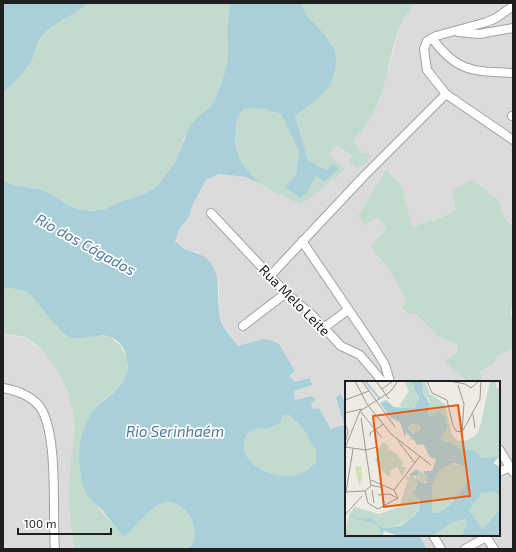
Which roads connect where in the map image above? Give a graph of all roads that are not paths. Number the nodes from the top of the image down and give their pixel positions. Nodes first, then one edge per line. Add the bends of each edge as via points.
1 (513, 6) edge
2 (513, 28) edge
3 (453, 31) junction
4 (432, 38) junction
5 (513, 73) edge
6 (446, 94) junction
7 (513, 140) edge
8 (211, 213) dead end
9 (302, 241) junction
10 (270, 276) junction
11 (286, 293) junction
12 (348, 310) junction
13 (243, 326) dead end
14 (325, 327) junction
15 (382, 381) edge
16 (390, 381) edge
17 (3, 388) edge
18 (500, 450) edge
19 (512, 468) edge
20 (500, 472) edge
21 (434, 536) edge
22 (486, 536) edge
23 (54, 549) edge
24 (441, 549) edge
25 (465, 549) edge
26 (494, 549) edge

1 - 3 street via 487,22
2 - 3 street via 479,34
3 - 4 street
4 - 5 street via 448,58 464,67 483,72
4 - 6 street via 424,46 427,70
6 - 7 street
6 - 9 street
8 - 10 street, Rua Melo Leite
9 - 10 street
9 - 12 street
10 - 11 street, Rua Melo Leite
11 - 13 street
11 - 14 street, Rua Melo Leite
12 - 14 street
12 - 16 street via 381,358
14 - 15 street, Rua Melo Leite via 340,346 360,355
17 - 23 street via 35,401 48,428 53,477
18 - 19 street
19 - 20 street
21 - 24 street
22 - 25 street
22 - 26 street

